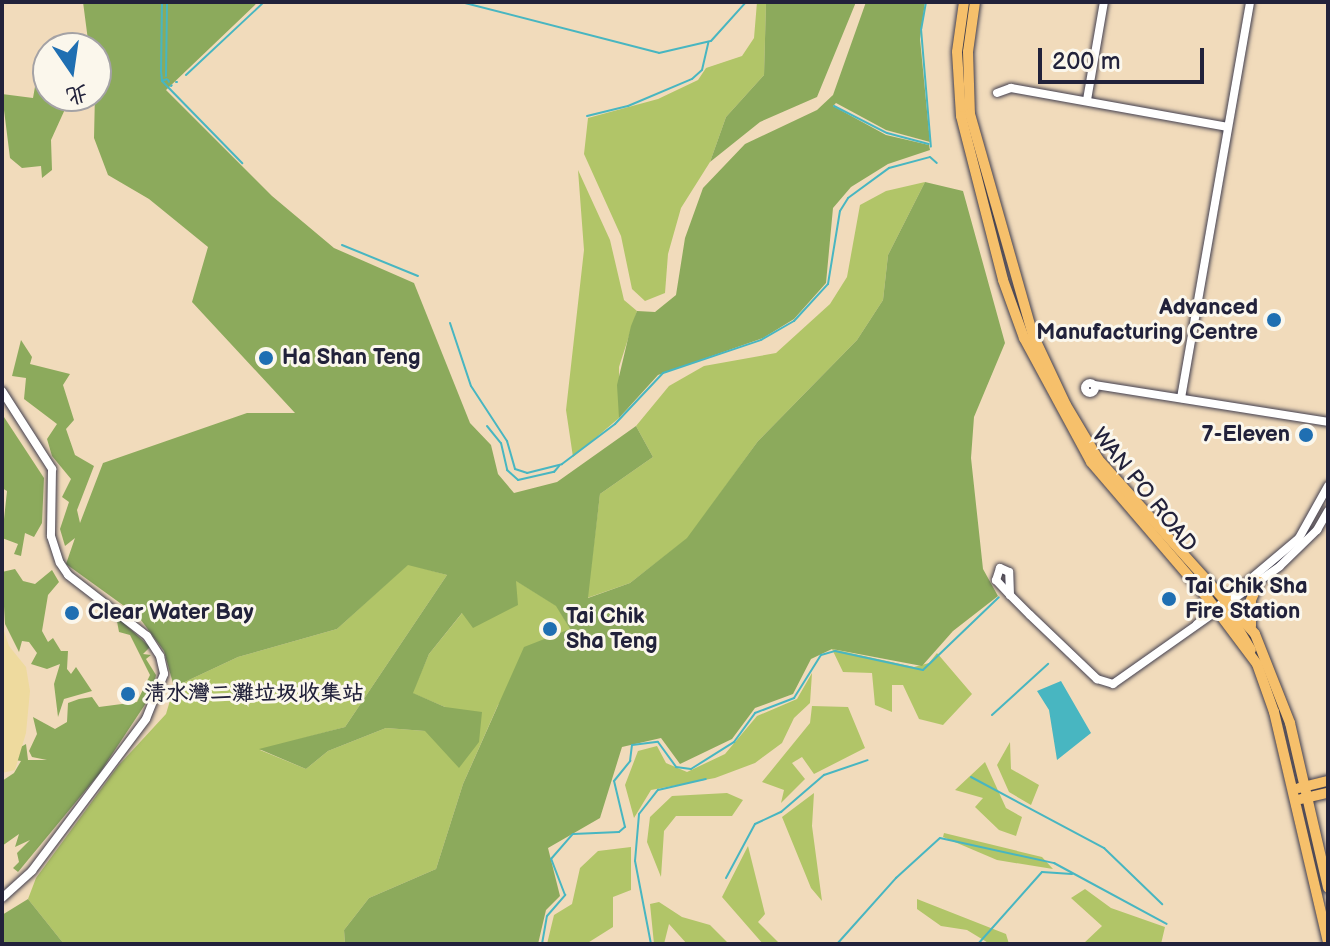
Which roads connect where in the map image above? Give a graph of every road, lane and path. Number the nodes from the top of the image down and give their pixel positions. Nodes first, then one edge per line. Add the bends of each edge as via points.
1 (964, 2) edge
2 (975, 2) edge
3 (1104, 2) edge
4 (1250, 2) edge
5 (997, 93) dead end
6 (1087, 100) junction
7 (1227, 127) junction
8 (1095, 385) dead end
9 (2, 391) edge
10 (1181, 398) junction
11 (1328, 422) edge
12 (1328, 486) edge
13 (1328, 511) edge
14 (1259, 582) junction
15 (1010, 595) dead end
16 (1223, 604) junction
17 (1251, 627) junction
18 (1328, 781) edge
19 (1306, 792) junction
20 (1328, 793) edge
21 (1294, 794) junction
22 (1328, 888) edge
23 (2, 898) edge
24 (1328, 942) edge

1 - 16 main road, WAN PO ROAD via 957,52 961,116 1003,280 1024,338 1091,462
2 - 16 main road, WAN PO ROAD via 968,52 970,114 1033,335 1098,459
3 - 6 street
4 - 7 street
5 - 6 street via 1011,88
6 - 7 street
7 - 10 street
8 - 10 street
9 - 23 street via 52,469 54,550 68,575 158,651 164,674 159,695 37,865
10 - 11 street
12 - 16 street via 1299,538
13 - 14 street via 1305,543
14 - 16 street
14 - 17 main road via 1251,604
15 - 16 street via 1107,685
16 - 17 main road, WAN PO ROAD
16 - 21 main road, WAN PO ROAD via 1257,664
17 - 19 main road, WAN PO ROAD via 1279,687
18 - 19 main road
19 - 20 main road
19 - 21 main road
19 - 22 main road, WAN PO ROAD
21 - 24 main road, WAN PO ROAD

